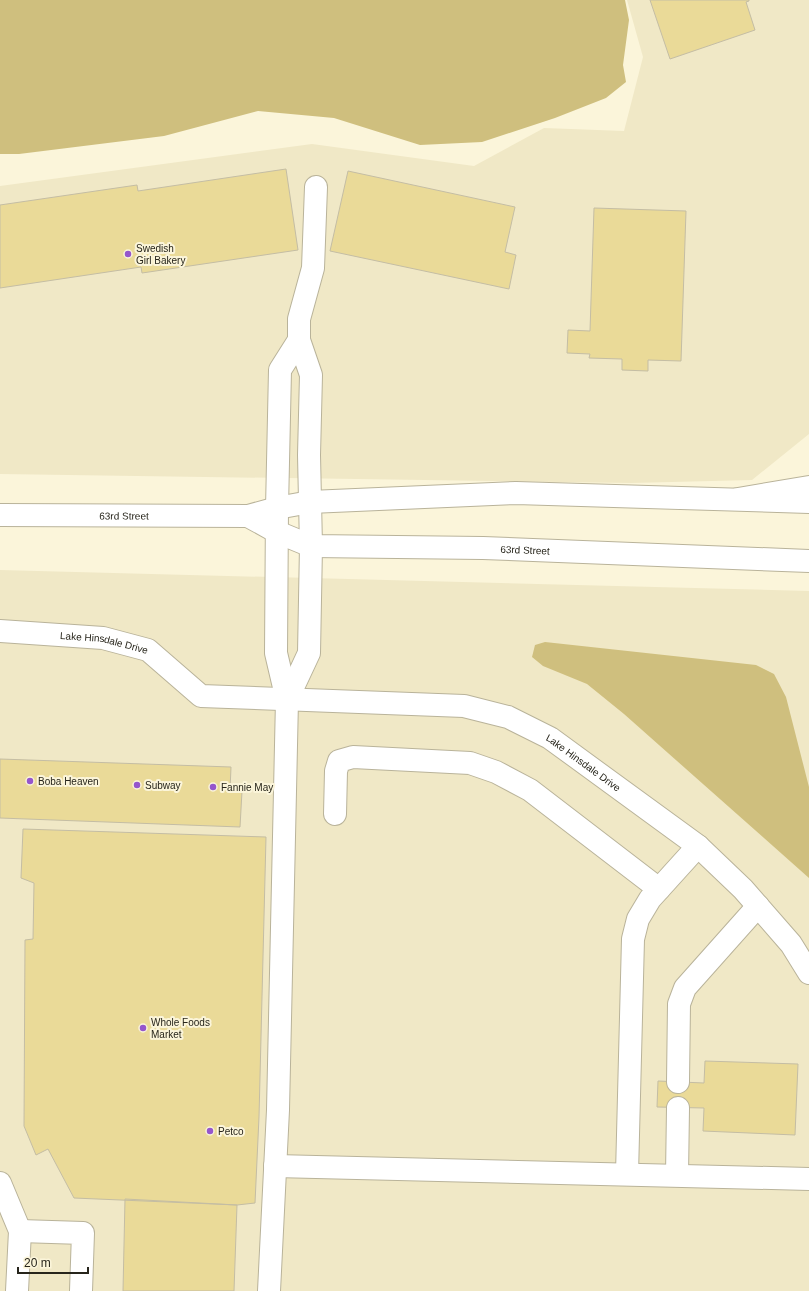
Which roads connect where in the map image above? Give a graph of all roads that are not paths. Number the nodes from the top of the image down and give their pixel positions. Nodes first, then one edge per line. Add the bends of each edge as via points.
1 (316, 187) dead end
2 (299, 340) junction
3 (809, 487) edge
4 (738, 499) junction
5 (310, 502) junction
6 (809, 502) edge
7 (277, 508) junction
8 (0, 515) edge
9 (248, 516) junction
10 (277, 532) junction
11 (311, 546) junction
12 (809, 560) edge
13 (0, 631) edge
14 (287, 700) junction
15 (335, 814) dead end
16 (698, 846) junction
17 (659, 889) junction
18 (758, 906) junction
19 (809, 973) edge
20 (678, 1082) dead end
21 (678, 1108) dead end
22 (275, 1166) junction
23 (627, 1174) junction
24 (677, 1176) junction
25 (809, 1179) edge
26 (0, 1183) edge
27 (20, 1231) junction
28 (18, 1291) edge
29 (81, 1291) edge
30 (269, 1291) edge

1 - 2 main road via 313,268 299,319
2 - 5 main road via 311,375
2 - 7 main road via 280,370
3 - 4 main road
4 - 5 main road, 63rd Street via 516,493
4 - 6 main road, 63rd Street
5 - 7 main road, 63rd Street
5 - 11 main road
7 - 9 main road, 63rd Street
7 - 10 main road
8 - 9 main road, 63rd Street
9 - 10 main road, 63rd Street
10 - 11 main road, 63rd Street
10 - 14 main road via 276,653
11 - 12 main road, 63rd Street via 483,548
11 - 14 main road via 309,653
13 - 14 main road, Lake Hinsdale Drive via 103,638 148,650 201,696
14 - 16 main road, Lake Hinsdale Drive via 464,706 508,717 550,738
14 - 22 main road
15 - 17 main road via 336,771 339,761 353,757 470,763 496,772 530,790
16 - 17 main road
16 - 18 main road, Lake Hinsdale Drive
17 - 23 main road via 638,919 633,939
18 - 19 main road, Lake Hinsdale Drive via 791,944
18 - 20 main road via 685,988 679,1004
21 - 24 main road
22 - 23 main road
22 - 30 main road
23 - 24 main road
24 - 25 main road
26 - 27 main road
27 - 28 main road
27 - 29 main road via 83,1233

